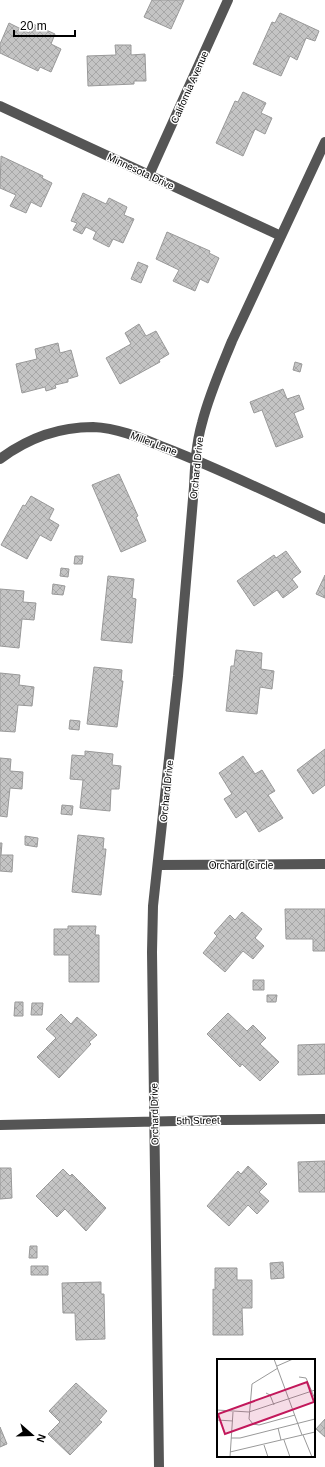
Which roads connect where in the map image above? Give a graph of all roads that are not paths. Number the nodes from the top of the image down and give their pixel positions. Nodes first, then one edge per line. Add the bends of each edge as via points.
1 (228, 0) edge
2 (0, 106) edge
3 (325, 142) edge
4 (149, 175) junction
5 (281, 236) junction
6 (0, 459) edge
7 (195, 459) junction
8 (325, 519) edge
9 (325, 864) edge
10 (158, 865) junction
11 (325, 1119) edge
12 (154, 1121) junction
13 (0, 1125) edge
14 (160, 1467) edge

1 - 4 street, California Avenue
2 - 4 street, Minnesota Drive
3 - 5 street, Orchard Drive
4 - 5 street, Minnesota Drive
5 - 7 street, Orchard Drive via 218,374 202,422
6 - 7 street, Miller Lane via 25,442 47,433 95,427 122,431
7 - 8 street, Miller Lane
7 - 10 street, Orchard Drive via 178,676
9 - 10 street, Orchard Circle
10 - 12 street, Orchard Drive via 152,945
11 - 12 street, 5th Street
12 - 13 street, 5th Street
12 - 14 street, Orchard Drive

